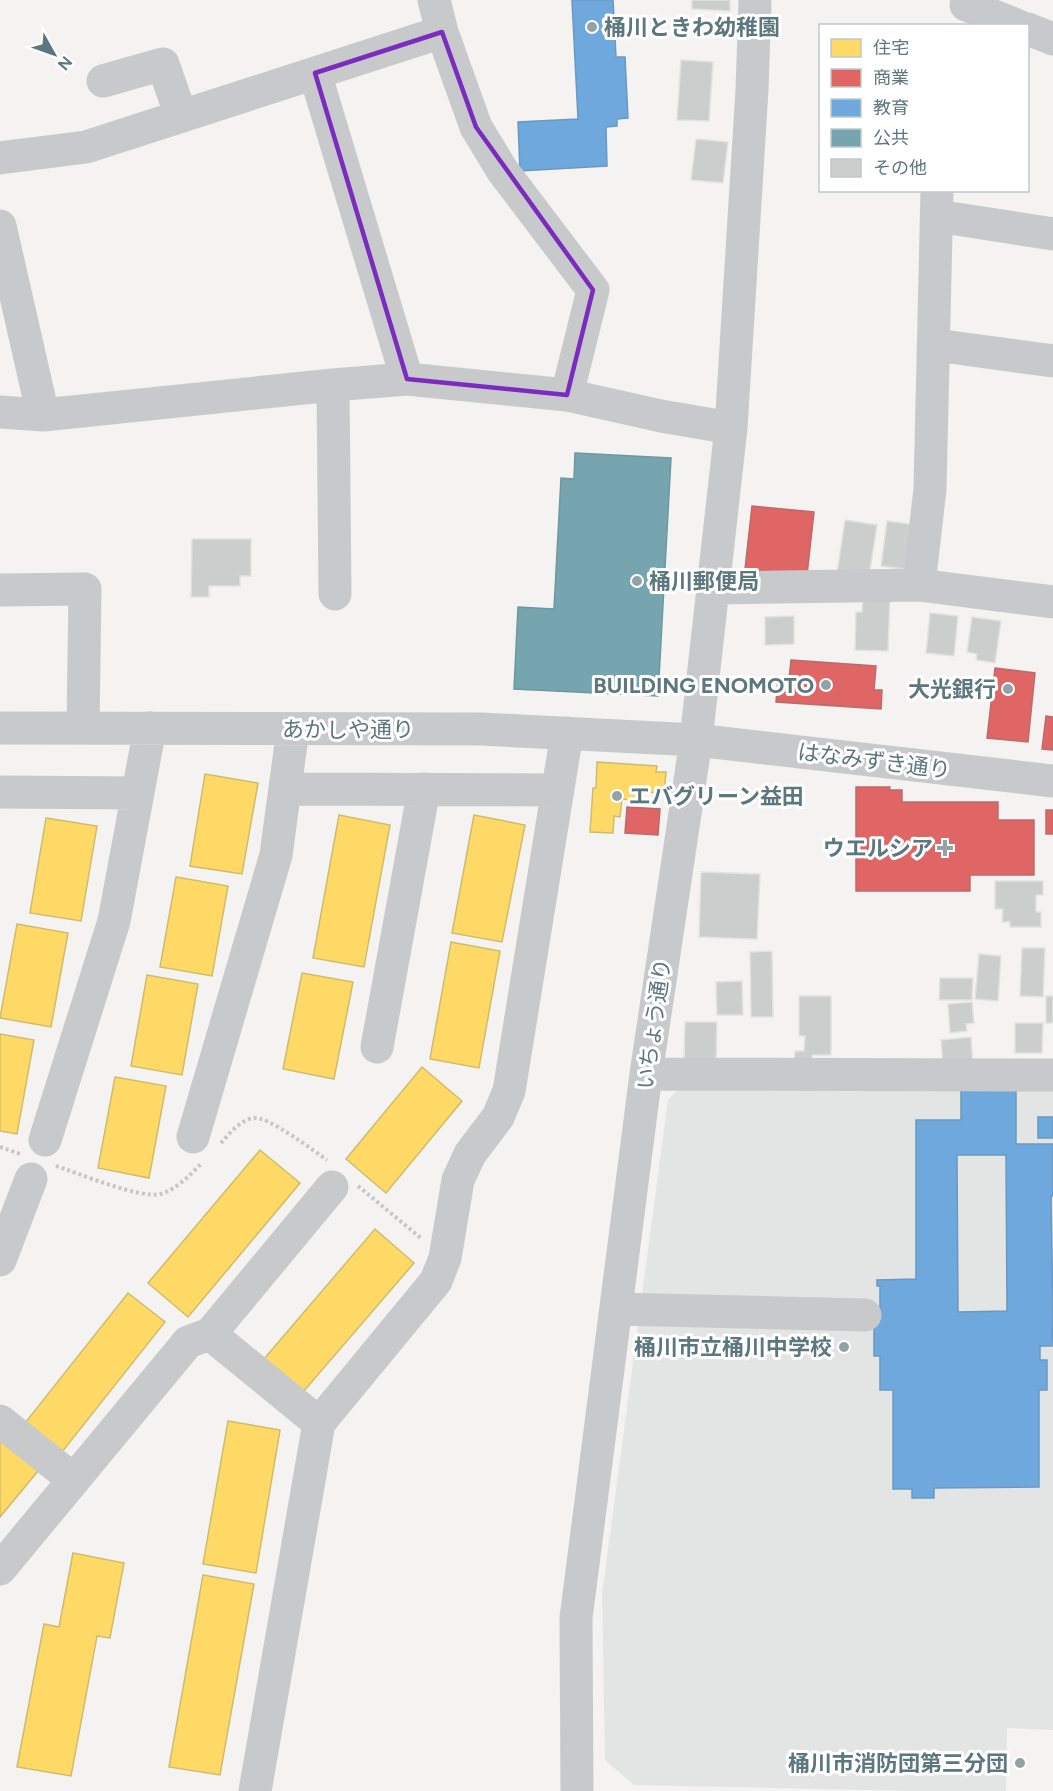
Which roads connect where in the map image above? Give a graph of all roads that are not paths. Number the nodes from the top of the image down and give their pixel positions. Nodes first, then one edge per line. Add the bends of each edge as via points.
1 (434, 0) edge
2 (755, 0) edge
3 (964, 10) edge
4 (1012, 24) edge
5 (1029, 29) edge
6 (442, 32) junction
7 (1053, 39) edge
8 (315, 73) junction
9 (103, 81) dead end
10 (181, 117) junction
11 (0, 158) edge
12 (937, 203) edge
13 (0, 226) edge
14 (1053, 234) edge
15 (935, 345) junction
16 (1053, 361) edge
17 (407, 379) junction
18 (333, 385) junction
19 (567, 395) junction
20 (0, 412) edge
21 (43, 415) junction
22 (731, 428) junction
23 (919, 585) junction
24 (714, 588) junction
25 (0, 590) edge
26 (335, 594) dead end
27 (1053, 602) edge
28 (0, 728) edge
29 (83, 728) junction
30 (150, 729) junction
31 (293, 729) junction
32 (567, 733) junction
33 (696, 740) junction
34 (1053, 781) edge
35 (285, 789) junction
36 (424, 789) junction
37 (558, 790) junction
38 (0, 792) edge
39 (138, 793) junction
40 (377, 1047) dead end
41 (646, 1074) junction
42 (1053, 1075) edge
43 (206, 1147) road end
44 (339, 1177) road end
45 (0, 1260) edge
46 (617, 1309) junction
47 (865, 1315) dead end
48 (210, 1334) junction
49 (0, 1420) edge
50 (319, 1423) junction
51 (74, 1480) junction
52 (0, 1569) edge
53 (255, 1791) edge
54 (577, 1791) edge

1 - 6 street
2 - 22 street, いちょう通り
3 - 4 street
5 - 7 street
6 - 8 street
6 - 19 street via 476,127 502,170 593,290
8 - 10 street
8 - 17 street
9 - 10 street via 164,64
10 - 11 street via 86,147
12 - 14 street
12 - 15 street
13 - 21 street
15 - 16 street
15 - 23 street via 930,489
17 - 18 street
17 - 19 street
18 - 21 street
18 - 26 street
19 - 22 street
20 - 21 street
22 - 24 street, いちょう通り
23 - 24 street
23 - 27 street
24 - 33 street, いちょう通り
25 - 29 street via 85,589
28 - 29 street, あかしや通り
29 - 30 street, あかしや通り
30 - 31 street, あかしや通り
30 - 39 street
31 - 32 street, あかしや通り
31 - 35 street
32 - 33 street, あかしや通り
32 - 37 street
33 - 34 street, はなみずき通り
33 - 41 street, いちょう通り
35 - 36 street
35 - 43 street via 276,855
36 - 37 street
36 - 40 street
37 - 50 street via 509,1091 498,1117 470,1154 458,1180 445,1258 436,1281
38 - 39 street
39 - 45 street via 114,921 38,1160
41 - 42 street
41 - 46 street, いちょう通り
44 - 48 street
46 - 47 street
46 - 54 street, いちょう通り via 576,1618
48 - 50 street
48 - 51 street via 188,1342
49 - 51 street
50 - 53 street
51 - 52 street

